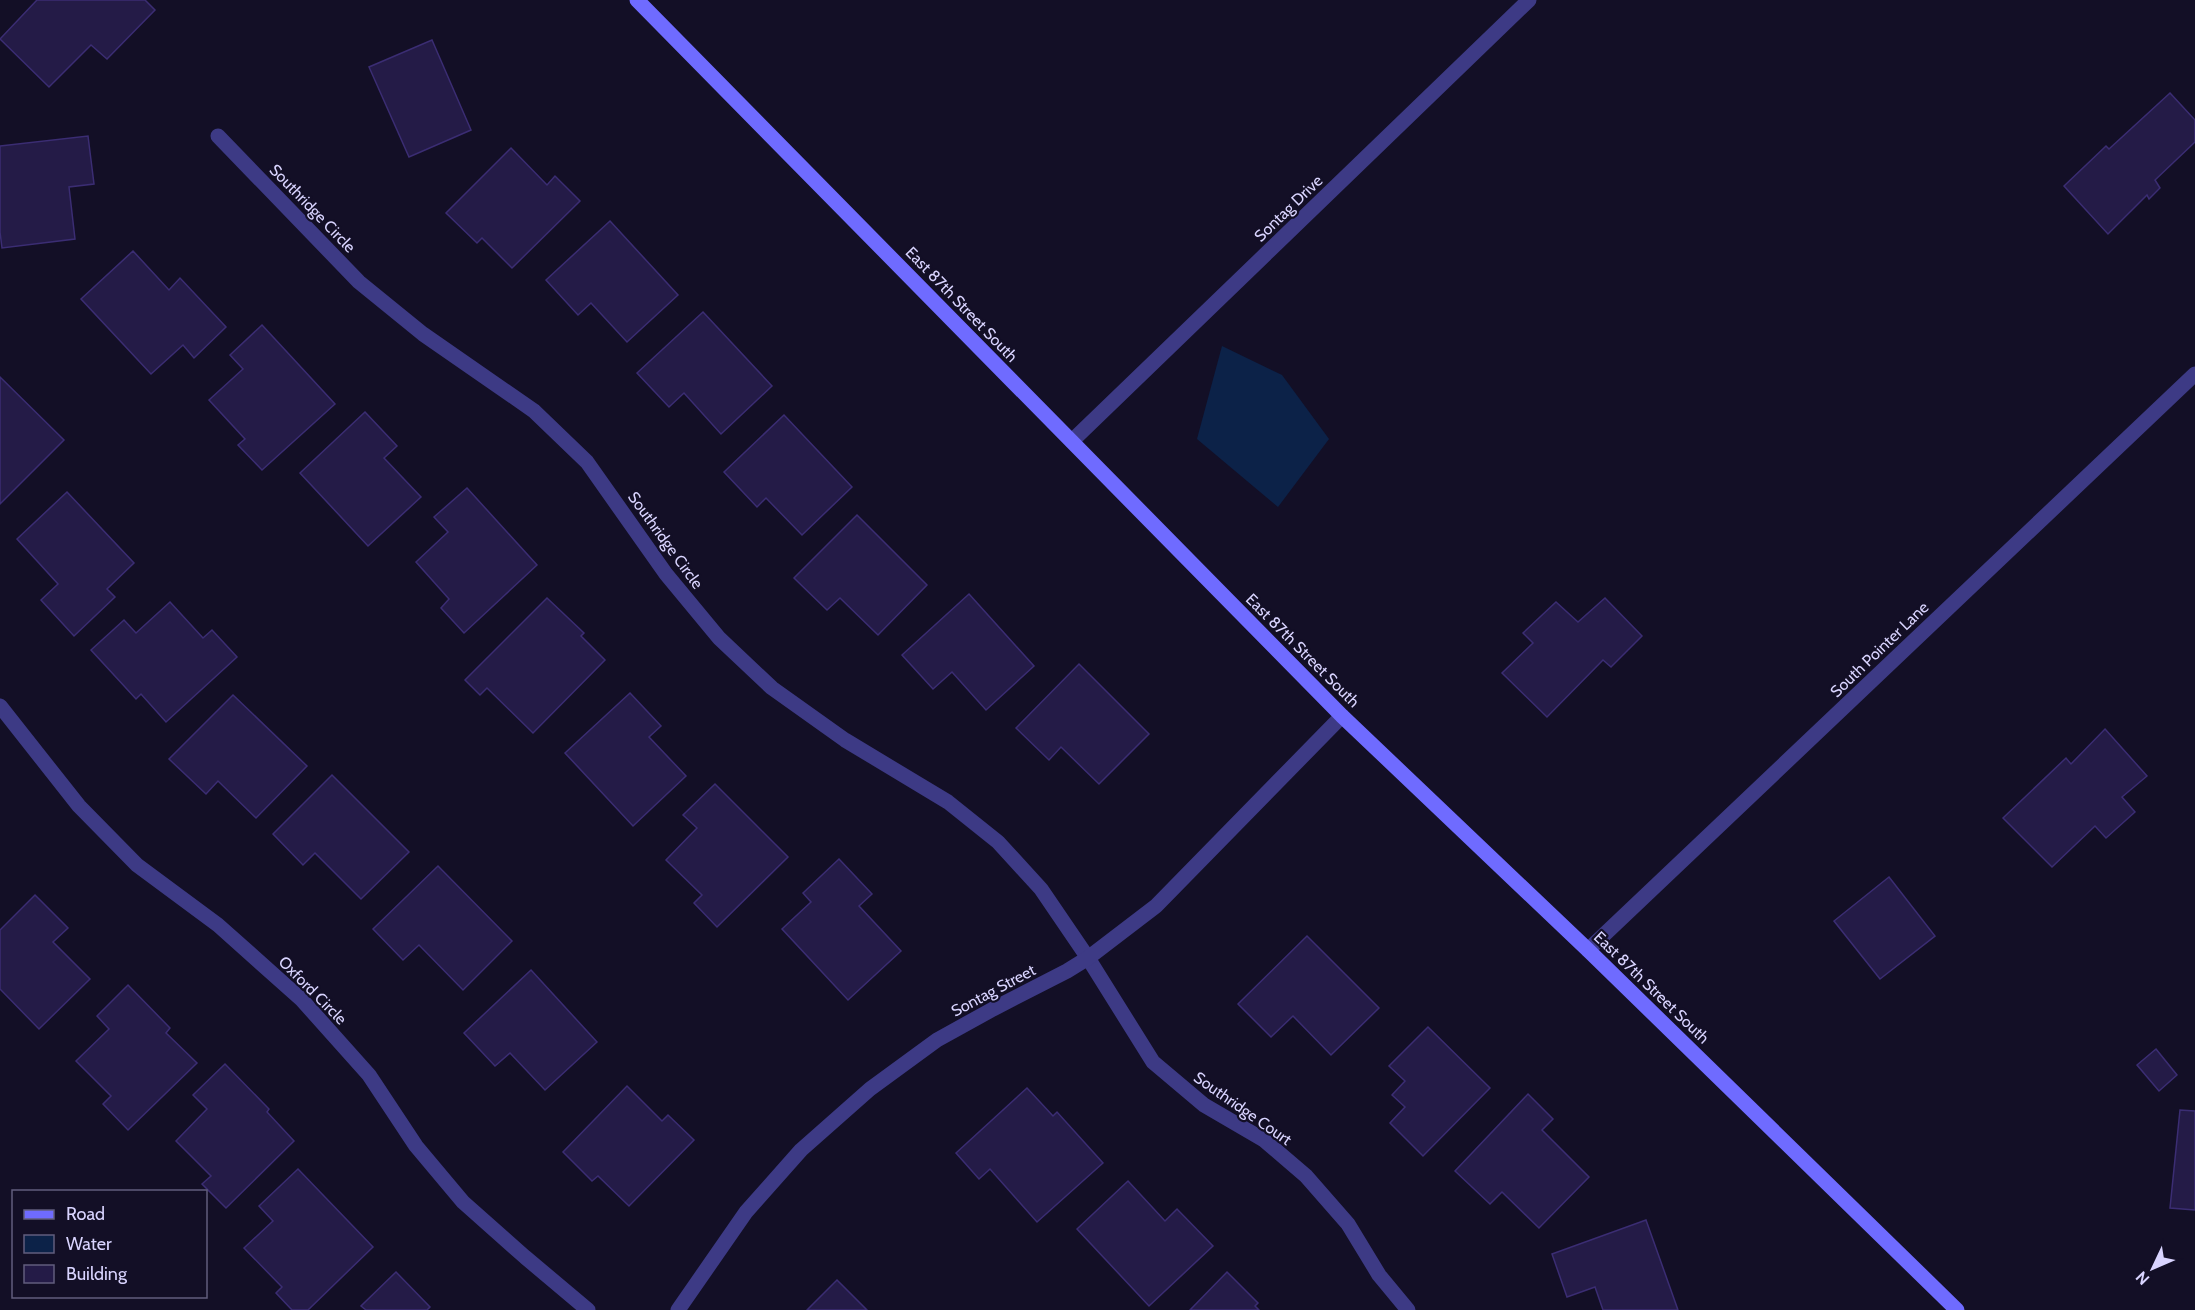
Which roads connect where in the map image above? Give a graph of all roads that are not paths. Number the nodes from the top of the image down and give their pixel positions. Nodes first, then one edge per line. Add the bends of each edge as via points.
1 (637, 0) edge
2 (1529, 0) edge
3 (218, 136) dead end
4 (2195, 374) edge
5 (1072, 441) junction
6 (0, 706) edge
7 (1342, 716) junction
8 (1588, 950) junction
9 (1088, 958) junction
10 (588, 1310) edge
11 (678, 1310) edge
12 (1408, 1310) edge
13 (1958, 1310) edge

1 - 5 street, East 87th Street South
2 - 5 street, Sontag Drive
3 - 9 street, Southridge Circle via 358,282 423,334 534,411 587,462 666,574 719,638 772,688 844,740 948,802 998,842 1041,889
4 - 8 street, South Pointer Lane
5 - 7 street, East 87th Street South
6 - 10 street, Oxford Circle via 79,806 137,865 218,926 302,1000 369,1075 416,1146 463,1202
7 - 8 street, East 87th Street South
7 - 9 street, Sontag Street via 1156,906
8 - 13 street, East 87th Street South
9 - 11 street, Sontag Street via 937,1040 870,1089 801,1150 746,1212
9 - 12 street, Southridge Court via 1153,1062 1204,1105 1264,1140 1306,1176 1348,1224 1378,1275

